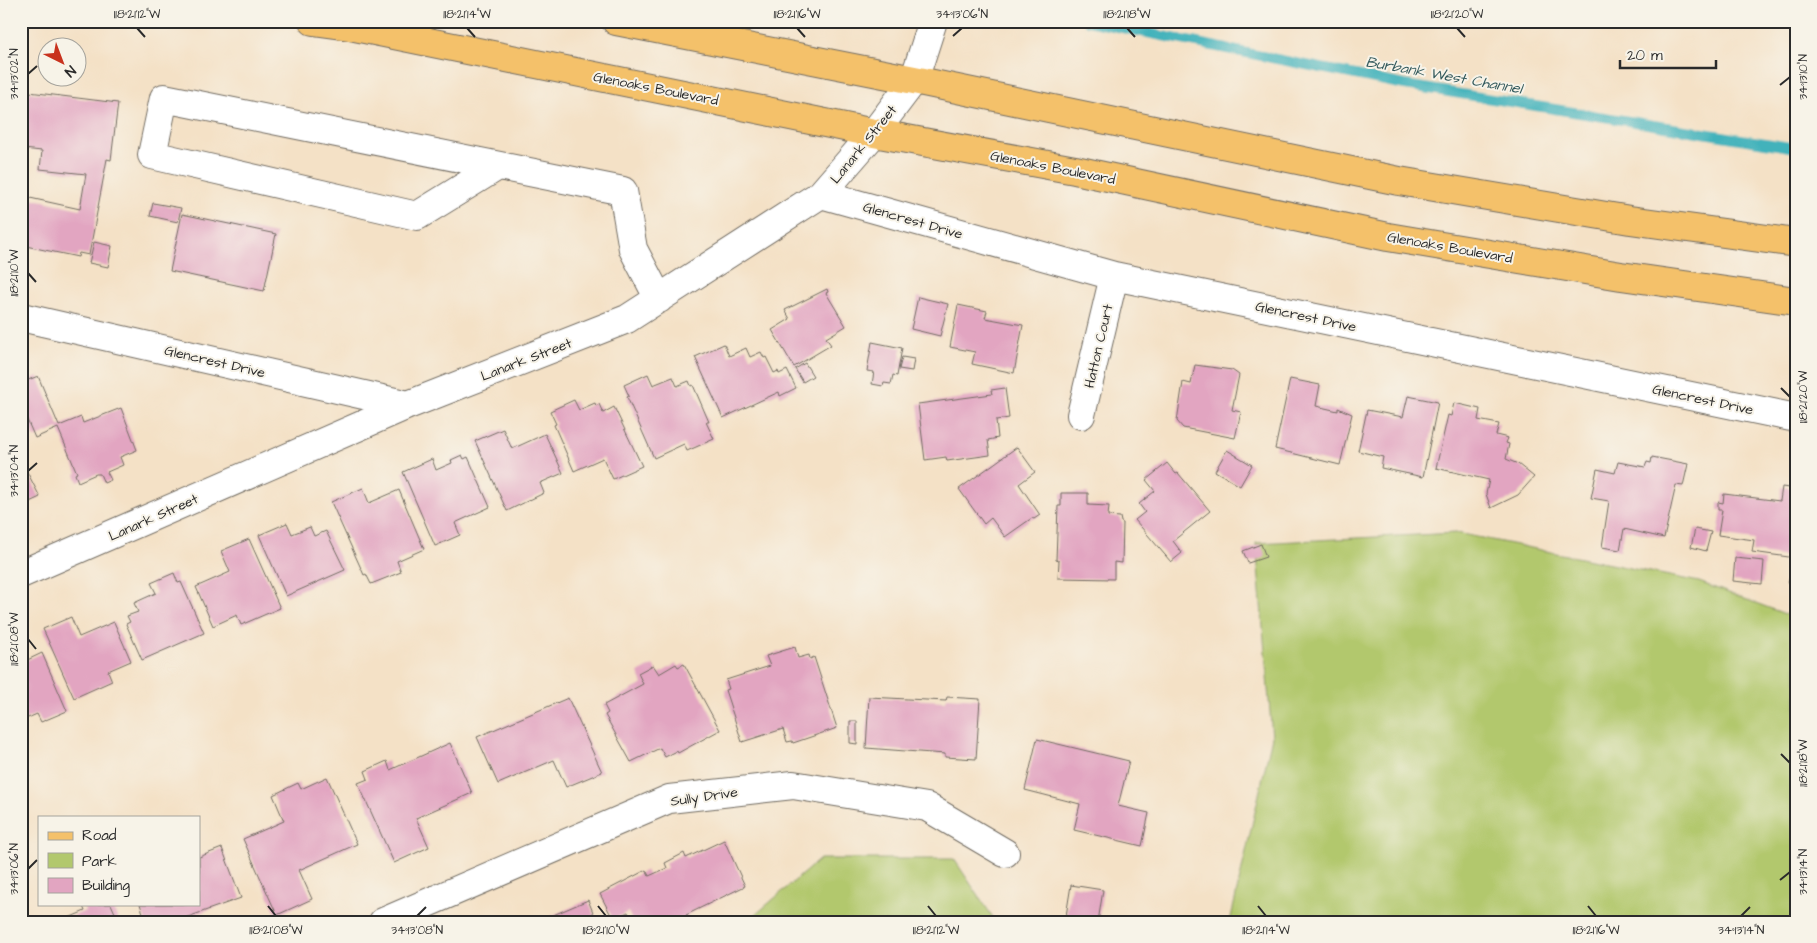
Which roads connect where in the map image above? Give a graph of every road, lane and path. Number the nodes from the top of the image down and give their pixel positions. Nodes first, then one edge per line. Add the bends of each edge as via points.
1 (313, 21) edge
2 (616, 21) edge
3 (931, 28) edge
4 (914, 80) junction
5 (874, 133) junction
6 (498, 166) junction
7 (822, 194) junction
8 (1796, 243) edge
9 (1114, 276) junction
10 (659, 299) junction
11 (1796, 301) edge
12 (21, 317) edge
13 (408, 406) junction
14 (1081, 415) dead end
15 (1796, 418) edge
16 (21, 574) edge
17 (1005, 853) dead end
18 (384, 922) edge

1 - 5 main road, Glenoaks Boulevard
2 - 4 main road
3 - 4 street, Lanark Street
4 - 5 street, Lanark Street
4 - 8 main road via 1399,181 1630,220
5 - 7 street, Lanark Street
5 - 11 main road, Glenoaks Boulevard via 1075,170 1388,237
6 - 6 street via 164,98 152,155 418,216
6 - 10 street via 623,191 633,249
7 - 9 street, Glencrest Drive
7 - 10 street, Lanark Street
9 - 14 street, Hatton Court
9 - 15 street, Glencrest Drive
10 - 13 street, Lanark Street via 627,319
12 - 13 street, Glencrest Drive
13 - 16 street, Lanark Street
17 - 18 street, Sully Drive via 927,807 793,785 670,799

